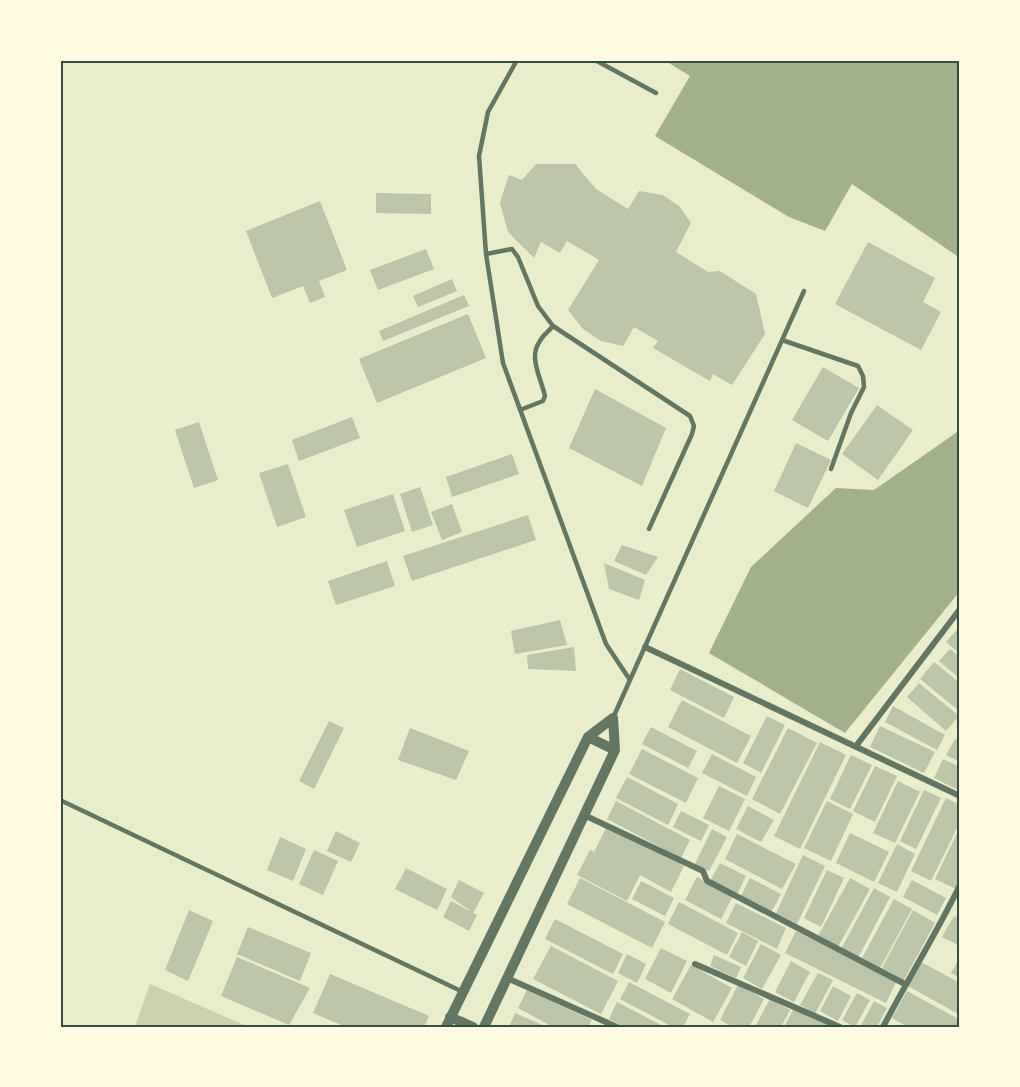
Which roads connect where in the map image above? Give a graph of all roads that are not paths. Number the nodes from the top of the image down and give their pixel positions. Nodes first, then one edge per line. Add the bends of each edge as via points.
1 (517, 60) edge
2 (596, 60) edge
3 (656, 93) dead end
4 (486, 254) junction
5 (804, 291) dead end
6 (553, 326) junction
7 (782, 340) junction
8 (520, 410) junction
9 (831, 468) dead end
10 (650, 529) dead end
11 (960, 609) edge
12 (645, 647) junction
13 (630, 680) junction
14 (613, 718) junction
15 (588, 737) junction
16 (856, 746) junction
17 (615, 750) junction
18 (960, 796) edge
19 (60, 800) edge
20 (584, 814) junction
21 (960, 885) edge
22 (695, 964) dead end
23 (507, 978) junction
24 (905, 984) junction
25 (463, 992) junction
26 (448, 1022) edge
27 (473, 1027) edge
28 (484, 1027) edge
29 (617, 1027) edge
30 (840, 1027) edge
31 (883, 1027) edge

1 - 4 lane via 488,112 478,156
2 - 3 lane
4 - 6 lane via 512,249 538,306
4 - 8 lane via 503,363
5 - 7 lane
6 - 8 lane via 538,342 535,355 545,396
6 - 10 lane via 690,416 692,434
7 - 9 lane via 858,366 862,376 864,387
7 - 12 lane
8 - 13 lane via 606,644
11 - 16 street
12 - 13 lane
12 - 16 street
13 - 14 lane
14 - 15 street
14 - 17 street
15 - 17 street
15 - 25 street
16 - 18 street
17 - 20 street
19 - 25 lane
20 - 23 street
20 - 24 street via 703,872 707,881
21 - 24 street
22 - 30 street
23 - 28 street
23 - 29 street
24 - 31 street
25 - 26 street
26 - 27 street

